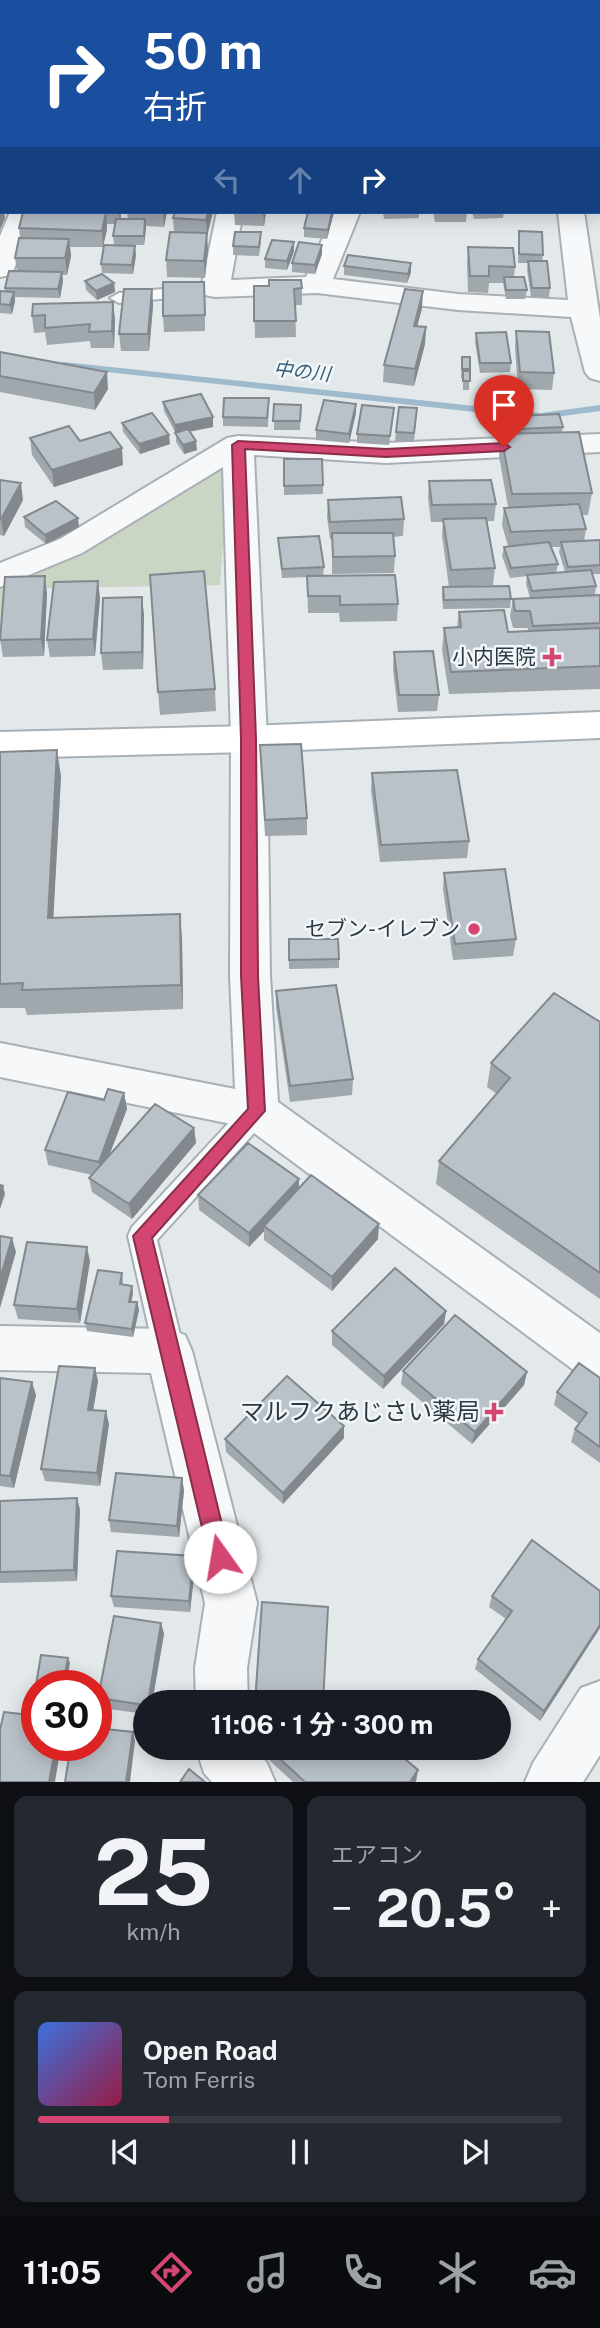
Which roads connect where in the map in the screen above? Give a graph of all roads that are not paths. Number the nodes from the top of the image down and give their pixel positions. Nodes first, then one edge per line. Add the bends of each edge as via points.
1 (22, 214) edge
2 (230, 214) edge
3 (346, 214) edge
4 (570, 214) edge
5 (0, 270) edge
6 (317, 285) junction
7 (215, 289) junction
8 (119, 298) dead end
9 (583, 309) junction
10 (600, 372) edge
11 (600, 443) edge
12 (238, 445) junction
13 (0, 576) edge
14 (600, 725) edge
15 (249, 739) junction
16 (0, 745) edge
17 (0, 1060) edge
18 (257, 1111) junction
19 (0, 1348) edge
20 (169, 1351) junction
21 (600, 1361) edge
22 (222, 1690) edge
23 (600, 1707) edge
24 (228, 1760) edge
25 (248, 1782) edge
26 (552, 1782) edge

1 - 5 street
2 - 7 street
3 - 6 street
4 - 9 street
6 - 7 street
6 - 9 street via 458,302
7 - 8 lane
9 - 10 street
11 - 12 street via 386,453
12 - 13 street via 71,546
12 - 15 street
14 - 15 street
15 - 16 street
15 - 18 street via 250,976
17 - 18 street
18 - 20 lane via 142,1236
18 - 21 street
19 - 20 street
20 - 22 street via 230,1604
23 - 26 street
24 - 25 street

